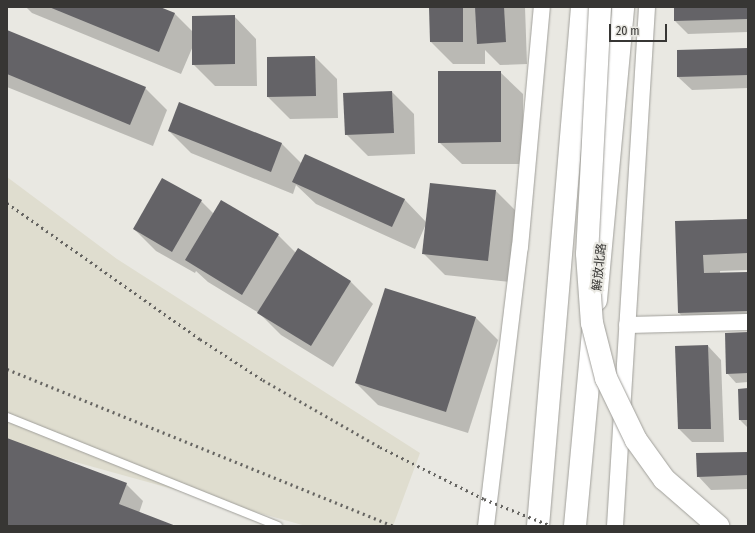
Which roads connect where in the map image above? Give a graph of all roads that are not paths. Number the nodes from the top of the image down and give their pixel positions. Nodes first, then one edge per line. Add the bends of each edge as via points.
1 (542, 7) edge
2 (582, 7) edge
3 (600, 7) edge
4 (624, 7) edge
5 (647, 7) edge
6 (748, 322) edge
7 (627, 325) junction
8 (7, 417) edge
9 (278, 526) edge
10 (486, 526) edge
11 (538, 526) edge
12 (575, 526) edge
13 (615, 526) edge
14 (718, 526) edge

1 - 10 street via 520,247
2 - 11 highway
3 - 14 highway, bridge via 587,254 593,330 606,378 636,440 664,479
4 - 12 highway, 解放北路
5 - 7 street
6 - 7 street
7 - 13 street
8 - 9 lane

